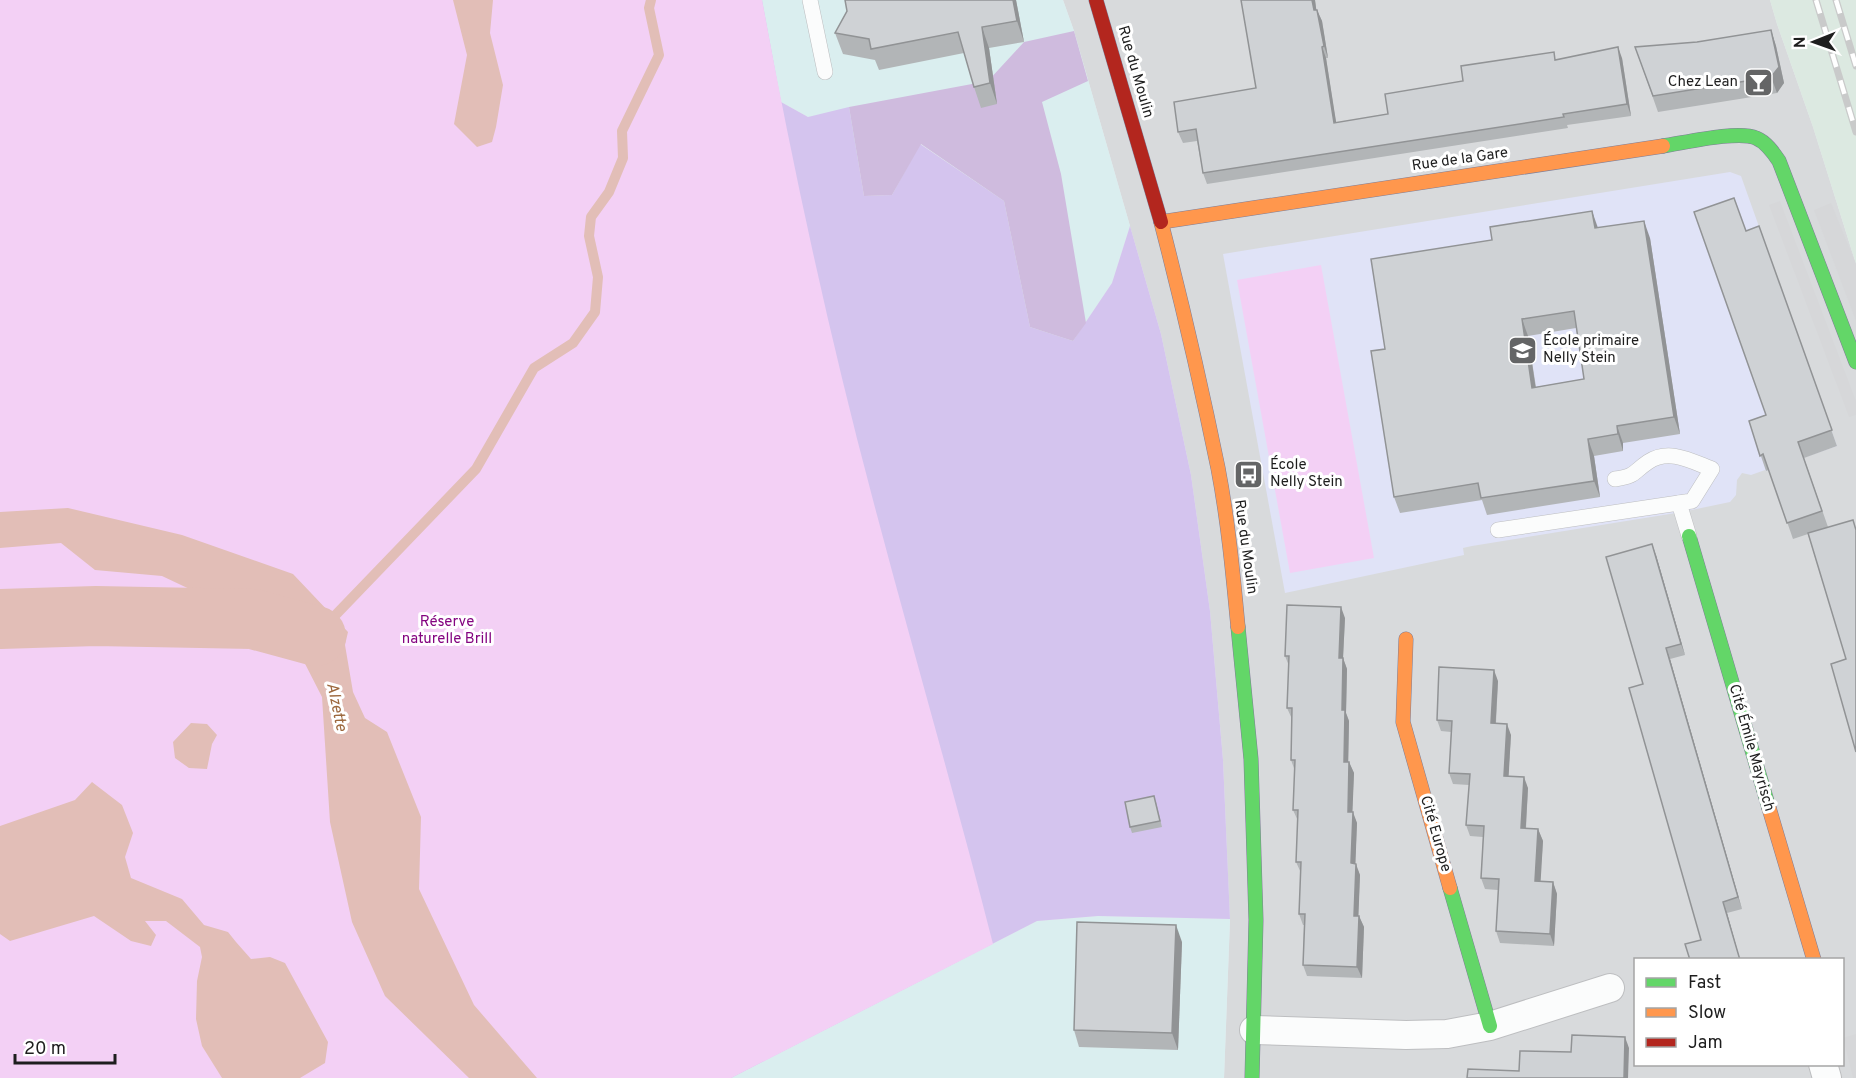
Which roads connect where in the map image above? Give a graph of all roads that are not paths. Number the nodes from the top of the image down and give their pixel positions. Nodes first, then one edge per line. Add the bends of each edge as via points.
1 (810, 0) edge
2 (1096, 0) edge
3 (825, 72) dead end
4 (1161, 222) junction
5 (1856, 362) edge
6 (1615, 479) dead end
7 (1679, 503) junction
8 (1498, 530) dead end
9 (1689, 536) joint
10 (1406, 639) dead end
11 (1813, 958) edge
12 (1610, 988) dead end
13 (1490, 1026) junction
14 (1254, 1030) junction
15 (1252, 1078) edge

1 - 3 lane
2 - 4 street, Rue du Moulin
4 - 5 street, Rue de la Gare via 1731,136 1754,136 1764,141 1779,161
4 - 14 street, Rue du Moulin via 1218,470 1237,608 1251,759 1256,920
6 - 7 lane via 1631,477 1660,456 1675,456 1712,469 1692,501
7 - 8 lane
7 - 9 lane
9 - 11 street, Cité Émile Mayrisch
10 - 13 street, Cité Europe via 1403,722
12 - 13 street
13 - 14 street via 1447,1034
14 - 15 street, Rue du Moulin

